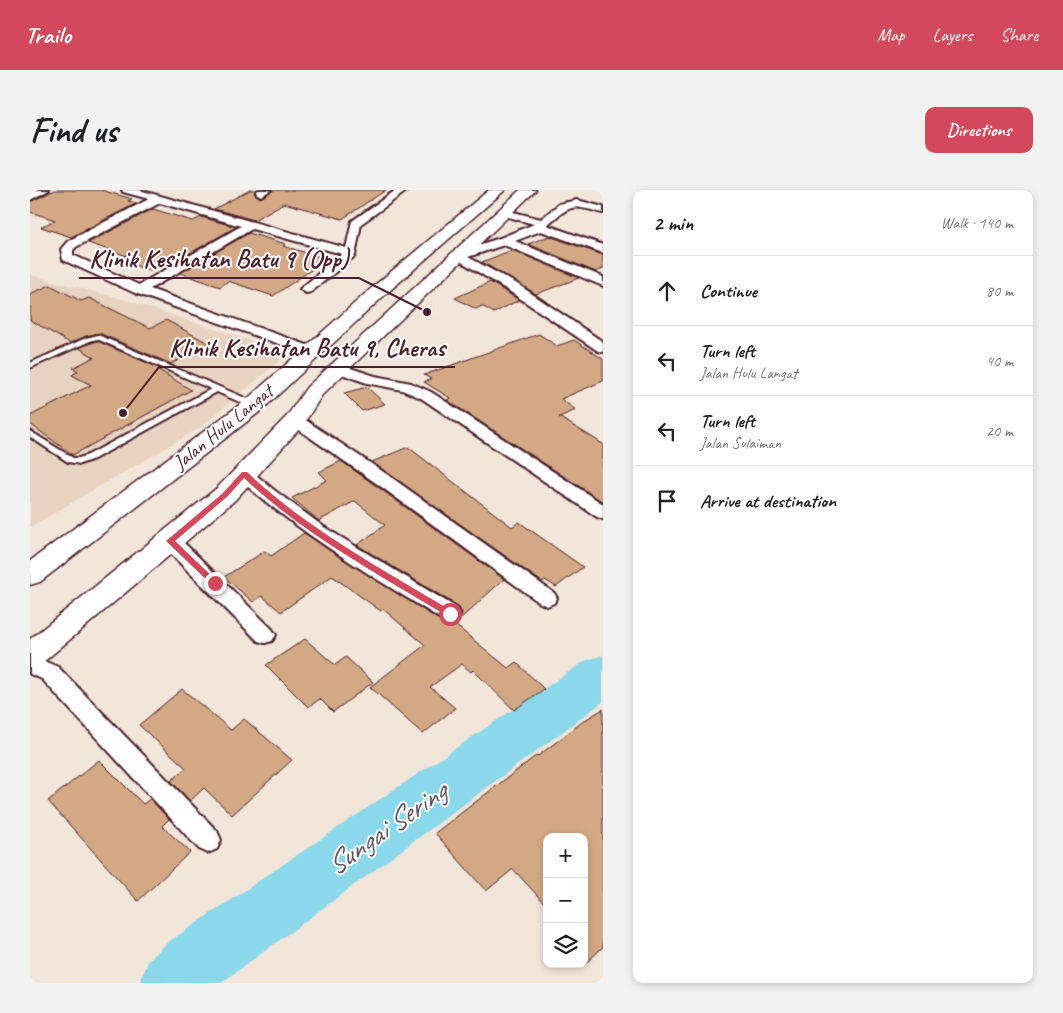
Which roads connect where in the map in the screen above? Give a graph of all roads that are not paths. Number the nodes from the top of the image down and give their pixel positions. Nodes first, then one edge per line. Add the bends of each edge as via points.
1 (44, 190) edge
2 (127, 190) edge
3 (403, 190) edge
4 (498, 190) edge
5 (529, 190) edge
6 (30, 196) edge
7 (158, 199) junction
8 (603, 210) edge
9 (505, 213) junction
10 (541, 224) junction
11 (250, 225) junction
12 (504, 241) junction
13 (603, 249) edge
14 (351, 253) junction
15 (458, 256) junction
16 (603, 282) edge
17 (306, 289) dead end
18 (140, 290) junction
19 (603, 348) edge
20 (313, 352) junction
21 (30, 366) edge
22 (338, 368) junction
23 (215, 390) junction
24 (254, 405) junction
25 (295, 420) junction
26 (30, 433) edge
27 (244, 474) junction
28 (603, 513) edge
29 (170, 541) junction
30 (30, 575) edge
31 (547, 598) dead end
32 (450, 614) dead end
33 (265, 635) dead end
34 (30, 656) edge
35 (30, 664) edge
36 (208, 840) dead end

1 - 6 street
2 - 7 street
3 - 14 street via 356,223
4 - 20 main road, Jalan Hulu Langat
5 - 9 main road, Jalan Hulu Langat
7 - 11 street
7 - 18 street via 72,244 67,250 67,258
8 - 10 street via 577,203 563,206
9 - 10 street
9 - 15 main road, Jalan Hulu Langat
10 - 12 street
10 - 13 street
11 - 14 street
11 - 18 street
12 - 15 street
12 - 16 street
14 - 17 street
15 - 19 street via 514,288
15 - 22 main road, Jalan Hulu Langat
18 - 20 street
20 - 24 main road, Jalan Hulu Langat
21 - 23 lane via 98,337
22 - 25 main road, Jalan Hulu Langat via 314,391
22 - 28 street via 372,380 406,386 426,395
23 - 24 lane
23 - 26 lane via 80,461 71,460
24 - 30 main road, Jalan Hulu Langat
25 - 27 main road, Jalan Hulu Langat
25 - 31 street
27 - 29 main road, Jalan Hulu Langat via 226,494
27 - 32 street via 327,538
29 - 33 street
29 - 34 main road, Jalan Hulu Langat
35 - 36 street via 50,674

